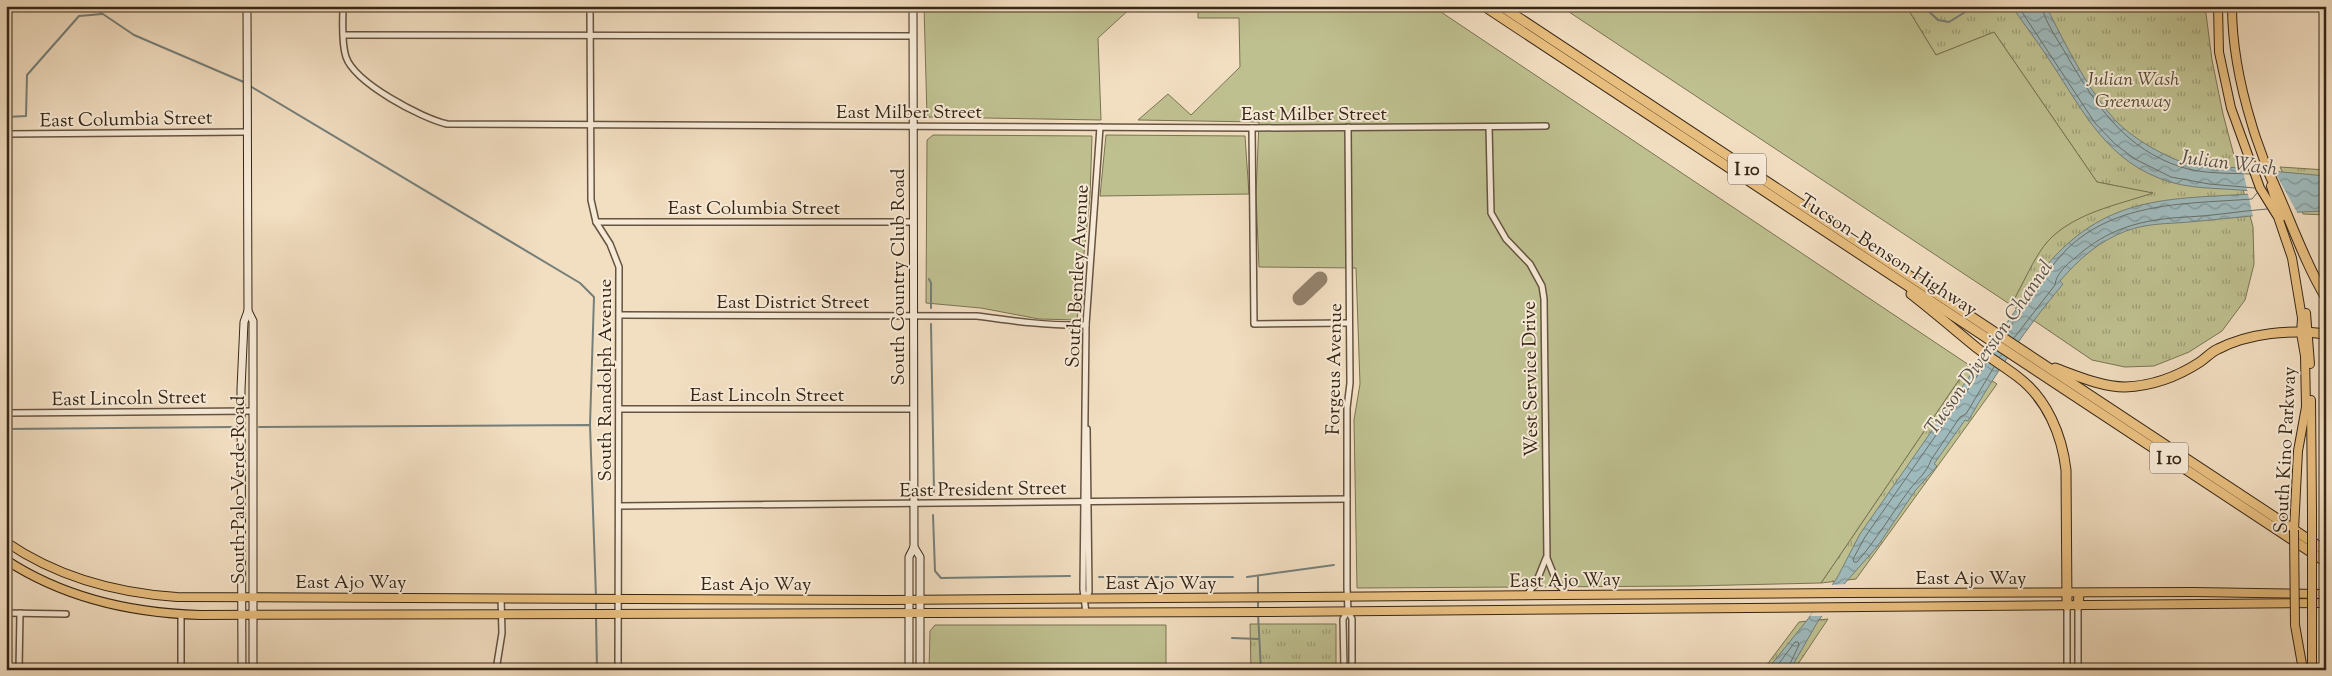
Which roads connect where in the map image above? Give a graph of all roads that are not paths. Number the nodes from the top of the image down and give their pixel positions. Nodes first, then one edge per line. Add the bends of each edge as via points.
1 (247, 6) edge
2 (343, 6) edge
3 (590, 6) edge
4 (912, 6) edge
5 (1484, 6) edge
6 (1501, 6) edge
7 (2218, 6) edge
8 (2232, 6) edge
9 (591, 34) junction
10 (344, 35) junction
11 (912, 36) junction
12 (592, 126) junction
13 (912, 126) junction
14 (1546, 126) dead end
15 (1100, 127) junction
16 (1348, 127) junction
17 (1489, 127) junction
18 (1252, 128) junction
19 (246, 132) junction
20 (6, 134) edge
21 (2265, 165) joint
22 (2282, 217) junction
23 (596, 222) junction
24 (912, 222) junction
25 (1866, 259) junction
26 (2326, 298) edge
27 (248, 311) junction
28 (620, 315) junction
29 (913, 316) junction
30 (1350, 323) junction
31 (1086, 325) junction
32 (2305, 333) junction
33 (1992, 334) junction
34 (2326, 334) edge
35 (2041, 363) junction
36 (620, 409) junction
37 (914, 409) junction
38 (242, 411) junction
39 (253, 411) junction
40 (6, 413) edge
41 (1346, 499) junction
42 (1086, 501) junction
43 (914, 504) junction
44 (620, 506) junction
45 (6, 542) edge
46 (914, 547) junction
47 (2326, 551) edge
48 (1546, 558) junction
49 (6, 560) edge
50 (2326, 562) edge
51 (2067, 593) junction
52 (1672, 594) junction
53 (1914, 594) junction
54 (2078, 594) junction
55 (2326, 594) edge
56 (1526, 596) junction
57 (1569, 596) junction
58 (1347, 597) junction
59 (242, 598) junction
60 (254, 598) junction
61 (501, 598) junction
62 (618, 598) junction
63 (766, 599) junction
64 (1086, 599) junction
65 (909, 600) junction
66 (920, 600) junction
67 (2326, 603) edge
68 (2066, 606) junction
69 (2078, 606) junction
70 (1914, 607) junction
71 (1672, 609) junction
72 (1348, 611) junction
73 (1086, 612) junction
74 (6, 613) edge
75 (20, 613) junction
76 (66, 614) dead end
77 (502, 614) junction
78 (618, 614) junction
79 (766, 614) junction
80 (909, 614) junction
81 (920, 614) junction
82 (181, 615) junction
83 (242, 615) junction
84 (254, 615) junction
85 (19, 670) edge
86 (181, 670) edge
87 (242, 670) edge
88 (253, 670) edge
89 (496, 670) edge
90 (618, 670) edge
91 (909, 670) edge
92 (920, 670) edge
93 (1344, 670) edge
94 (1352, 670) edge
95 (2067, 670) edge
96 (2078, 670) edge
97 (2303, 670) edge
98 (2312, 670) edge

1 - 19 main road, South Palo Verde Road
2 - 10 street, East Milber Street
3 - 9 street, South Randolph Avenue
4 - 11 main road, South Country Club Road
5 - 25 highway, Tucson–Benson Highway / I 10
6 - 33 highway, Tucson–Benson Highway / I 10
7 - 22 main road, South Kino Parkway via 2219,52 2229,98 2260,188
8 - 21 main road via 2236,60
9 - 10 street
9 - 11 street
9 - 12 street, South Randolph Avenue
10 - 12 street, East Milber Street via 346,57 364,81 430,120 447,124
11 - 13 main road, South Country Club Road
12 - 13 street, East Milber Street
12 - 23 street, South Randolph Avenue via 591,200
13 - 15 street, East Milber Street
13 - 24 main road, South Country Club Road
14 - 17 street, East Milber Street
15 - 18 street, East Milber Street
15 - 31 street, South Bentley Avenue
16 - 17 street, East Milber Street
16 - 18 street, East Milber Street
16 - 30 street, Forgeus Avenue
17 - 48 street, West Service Drive via 1491,214 1506,240 1530,264 1544,299
18 - 30 street via 1254,324
19 - 20 street, East Columbia Street
19 - 27 main road, South Palo Verde Road
21 - 22 highway via 2276,186
22 - 26 highway
22 - 32 main road, South Kino Parkway
23 - 24 street, East Columbia Street
23 - 28 street, South Randolph Avenue via 619,267
24 - 29 main road, South Country Club Road
25 - 33 highway, Tucson–Benson Highway / I 10
25 - 51 highway via 2026,383 2054,423 2066,470
27 - 38 main road, South Palo Verde Road via 244,322
27 - 39 main road, South Palo Verde Road via 252,322
28 - 29 street, East District Street
28 - 36 street, South Randolph Avenue
29 - 31 street, East District Street via 977,316 1033,324
29 - 37 main road, South Country Club Road
30 - 41 street, Forgeus Avenue
31 - 42 street, South Bentley Avenue
32 - 34 highway
32 - 35 highway via 2248,337 2216,350 2168,379 2124,387 2089,380
32 - 97 main road, South Kino Parkway, bridge via 2306,407 2298,451 2295,497 2295,625
32 - 98 main road, South Kino Parkway, bridge via 2312,510
33 - 35 highway, Tucson–Benson Highway / I 10
33 - 50 highway, Tucson–Benson Highway / I 10 via 2012,354
35 - 47 highway, Tucson–Benson Highway / I 10
36 - 37 street, East Lincoln Street
36 - 44 street, South Randolph Avenue
37 - 43 main road, South Country Club Road
38 - 39 street, East Lincoln Street
38 - 40 street, East Lincoln Street
38 - 59 main road, South Palo Verde Road
39 - 60 main road, South Palo Verde Road
41 - 42 street, East President Street
41 - 58 street, Forgeus Avenue
42 - 43 street, East President Street
42 - 64 street, South Bentley Avenue via 1089,592
43 - 44 street, East President Street
43 - 46 main road, South Country Club Road
44 - 62 street, South Randolph Avenue
45 - 59 main road, East Ajo Way via 61,572 114,588 178,597
46 - 65 main road, South Country Club Road via 909,557
46 - 66 main road, South Country Club Road via 920,557
48 - 56 street, West Service Drive via 1536,583
48 - 57 street, West Service Drive via 1558,583
49 - 82 main road, East Ajo Way via 76,594 127,608
51 - 53 main road, East Ajo Way
51 - 54 main road, East Ajo Way
51 - 68 highway
52 - 53 main road, East Ajo Way
52 - 57 main road, East Ajo Way
52 - 71 main road
53 - 70 main road
54 - 55 main road, East Ajo Way
54 - 69 highway
56 - 57 main road, East Ajo Way
56 - 58 main road, East Ajo Way
58 - 64 main road, East Ajo Way
58 - 72 street, Forgeus Avenue
59 - 60 main road, East Ajo Way
59 - 83 main road, South Palo Verde Road
60 - 61 main road, East Ajo Way
60 - 84 main road, South Palo Verde Road
61 - 62 main road, East Ajo Way
61 - 77 street
62 - 63 main road, East Ajo Way
62 - 78 street, South Randolph Avenue
63 - 65 main road, East Ajo Way
63 - 79 main road
64 - 66 main road, East Ajo Way
64 - 73 street, South Bentley Avenue
65 - 66 main road, East Ajo Way
65 - 80 main road, South Country Club Road
66 - 81 main road, South Country Club Road
67 - 69 main road, East Ajo Way
68 - 69 main road, East Ajo Way
68 - 70 main road, East Ajo Way
68 - 95 street
69 - 96 street
70 - 71 main road, East Ajo Way
71 - 72 main road, East Ajo Way
72 - 73 main road, East Ajo Way
72 - 93 street, Forgeus Avenue via 1343,619
72 - 94 street, Forgeus Avenue via 1352,619
73 - 81 main road, East Ajo Way
74 - 75 street
75 - 76 street
75 - 85 street
77 - 78 main road, East Ajo Way
77 - 84 main road, East Ajo Way
77 - 89 street
78 - 79 main road, East Ajo Way
78 - 90 street, South Randolph Avenue
79 - 80 main road, East Ajo Way
80 - 81 main road, East Ajo Way
80 - 91 main road, South Country Club Road
81 - 92 main road, South Country Club Road
82 - 83 main road, East Ajo Way
82 - 86 street
83 - 84 main road, East Ajo Way
83 - 87 main road, South Palo Verde Road
84 - 88 main road, South Palo Verde Road

